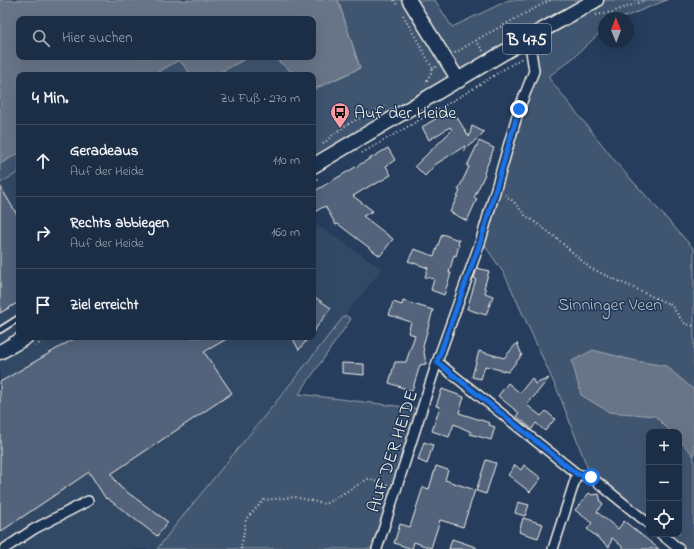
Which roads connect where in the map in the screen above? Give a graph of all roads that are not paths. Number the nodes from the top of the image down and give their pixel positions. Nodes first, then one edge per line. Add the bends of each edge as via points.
1 (596, 0) edge
2 (404, 3) edge
3 (528, 46) junction
4 (462, 87) junction
5 (316, 172) edge
6 (16, 320) edge
7 (0, 330) edge
8 (21, 340) edge
9 (0, 352) edge
10 (437, 362) junction
11 (577, 474) junction
12 (88, 501) dead end
13 (646, 522) edge
14 (665, 537) edge
15 (4, 549) edge
16 (377, 549) edge
17 (553, 549) edge
18 (679, 549) edge

1 - 3 main road, B 475
2 - 4 main road via 446,59
3 - 4 main road, B 475
3 - 10 street, AUF DER HEIDE via 534,71 519,109 481,240
4 - 5 main road, B 475
6 - 7 lane
8 - 9 main road
10 - 11 street
10 - 16 street, AUF DER HEIDE
11 - 13 street via 591,477
11 - 17 street
12 - 15 street via 34,529
14 - 18 street

